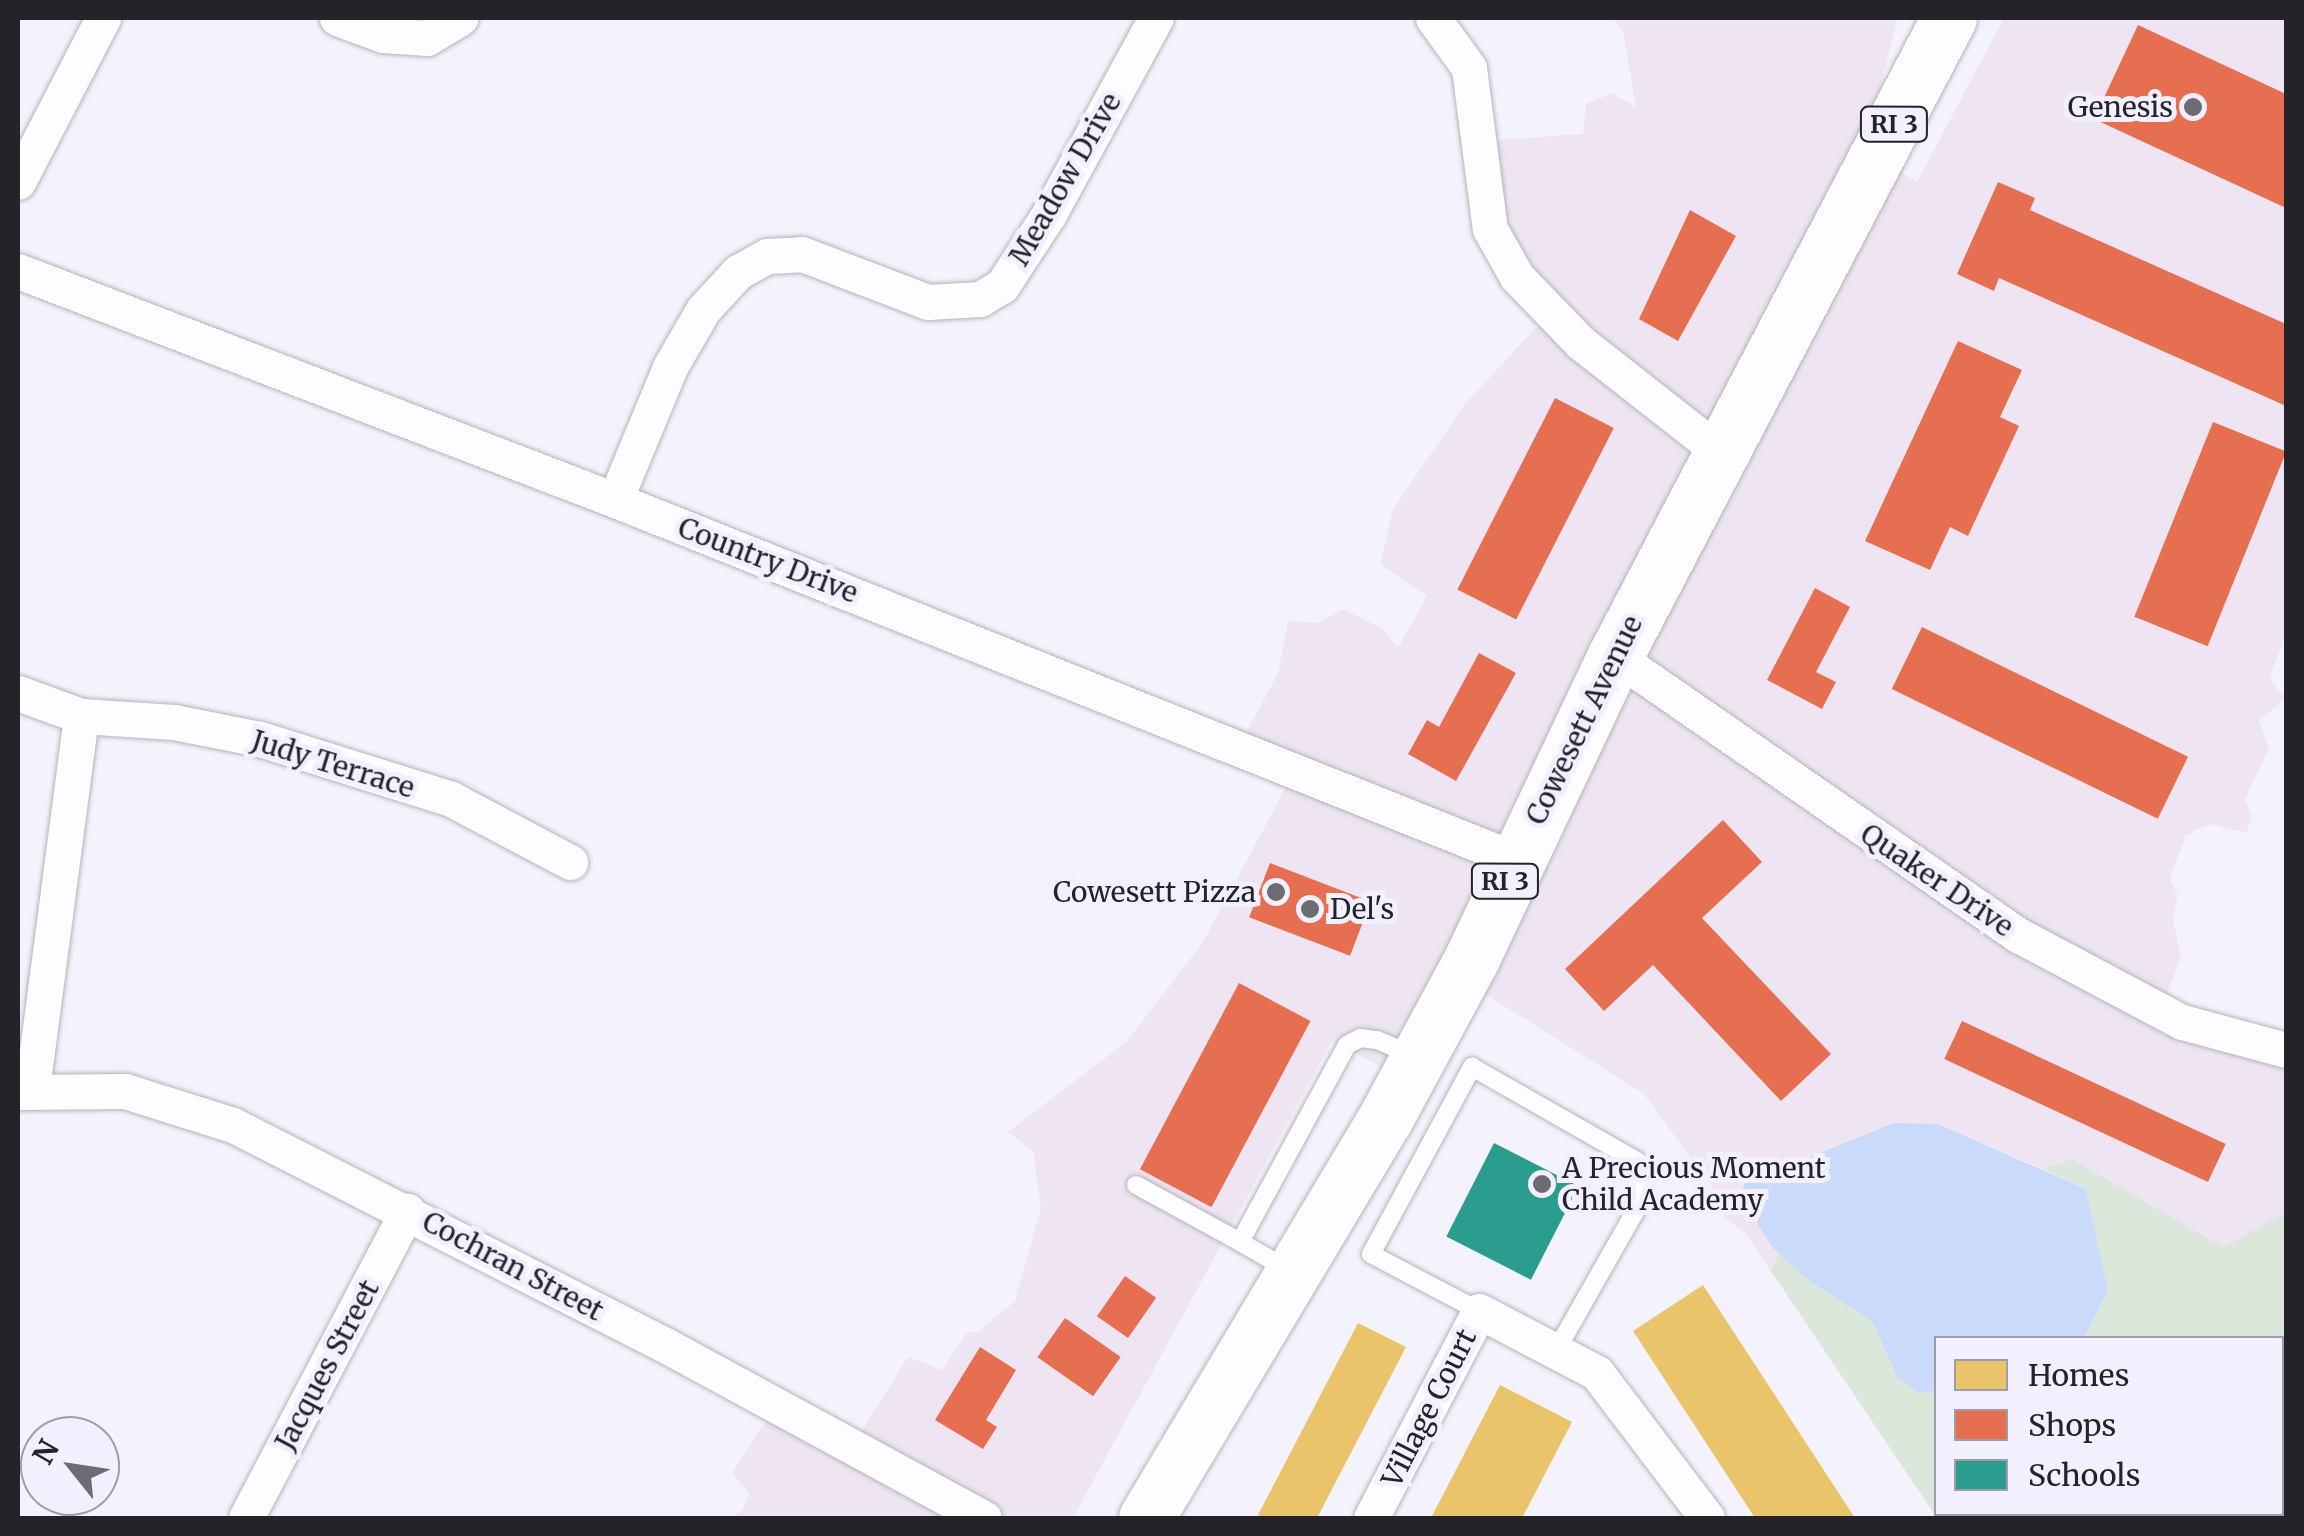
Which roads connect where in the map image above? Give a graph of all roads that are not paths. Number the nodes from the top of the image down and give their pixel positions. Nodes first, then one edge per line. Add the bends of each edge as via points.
1 (104, 18) edge
2 (337, 18) edge
3 (460, 18) edge
4 (1156, 18) edge
5 (1433, 18) edge
6 (1906, 18) edge
7 (1949, 18) edge
8 (18, 182) edge
9 (1839, 230) junction
10 (18, 272) edge
11 (1720, 452) junction
12 (615, 500) junction
13 (1615, 656) junction
14 (18, 694) edge
15 (81, 716) junction
16 (1515, 859) junction
17 (570, 862) dead end
18 (2286, 1050) edge
19 (1418, 1057) junction
20 (25, 1090) edge
21 (1136, 1186) dead end
22 (407, 1211) junction
23 (1240, 1242) junction
24 (1294, 1272) junction
25 (1480, 1310) junction
26 (1556, 1351) junction
27 (246, 1518) edge
28 (984, 1518) edge
29 (1146, 1518) edge
30 (1371, 1518) edge
31 (1707, 1518) edge

1 - 8 street
2 - 3 street via 383,35 427,38
4 - 12 street, Meadow Drive via 1002,286 980,299 928,302 802,254 767,256 738,272 704,310 670,368
5 - 11 street via 1469,68 1490,229 1517,277 1580,343
6 - 9 main road
7 - 9 main road, Cowesett Avenue / RI 3
9 - 11 main road, Cowesett Avenue / RI 3
10 - 12 street, Country Drive
11 - 13 main road, Cowesett Avenue / RI 3
12 - 16 street, Country Drive
13 - 16 main road, Cowesett Avenue / RI 3
13 - 18 street, Quaker Drive via 2020,936 2182,1022
14 - 15 street, Judy Terrace
15 - 17 street, Judy Terrace via 174,722 260,740 451,799
15 - 20 street
16 - 19 main road, Cowesett Avenue / RI 3
19 - 23 lane via 1378,1040 1346,1045
19 - 24 main road, Cowesett Avenue / RI 3
20 - 22 street, Cochran Street via 124,1091 175,1102
21 - 23 lane
22 - 27 street, Jacques Street
22 - 28 street, Cochran Street
23 - 24 lane
24 - 29 main road, Cowesett Avenue / RI 3
25 - 26 street, Village Court
25 - 26 lane via 1371,1254 1472,1067 1637,1161 1640,1203
25 - 30 street, Village Court
26 - 31 street, Village Court via 1597,1373

